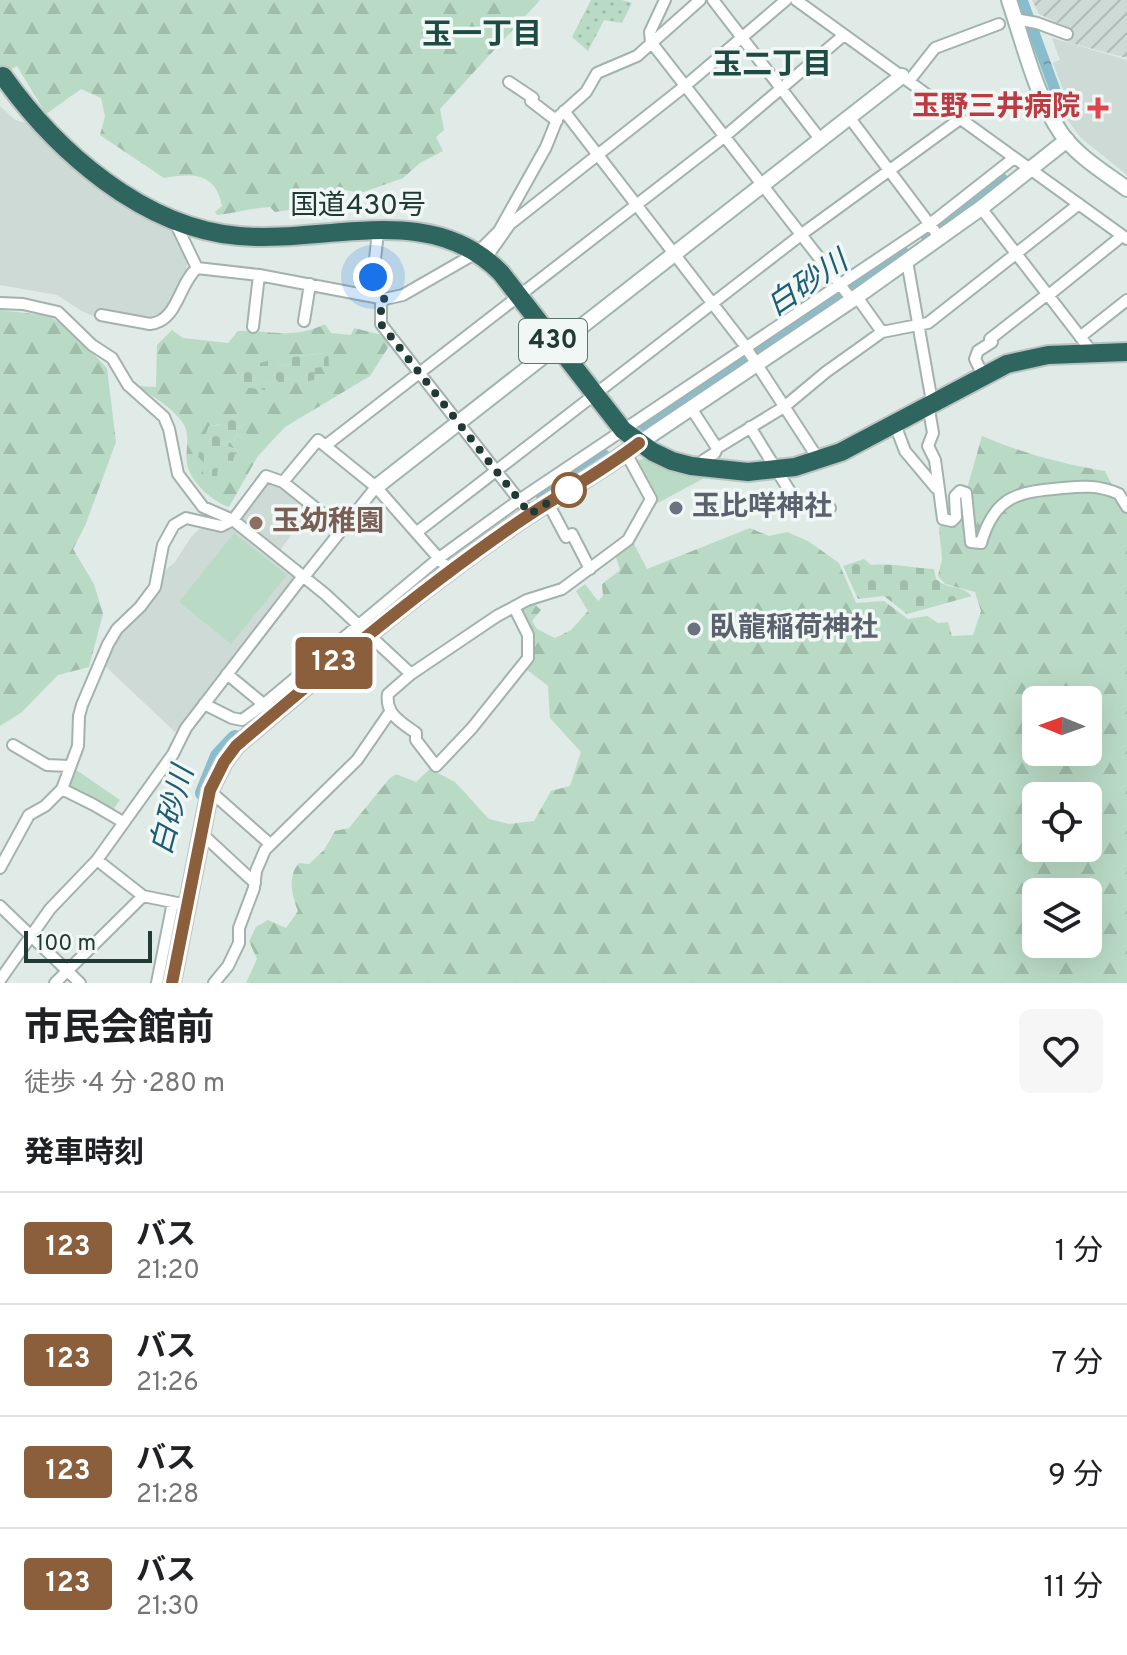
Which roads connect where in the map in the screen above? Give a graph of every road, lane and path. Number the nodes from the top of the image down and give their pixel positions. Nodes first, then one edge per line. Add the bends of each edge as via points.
1 (665, 0) edge
2 (700, 0) edge
3 (713, 0) edge
4 (786, 0) edge
5 (796, 0) edge
6 (820, 0) edge
7 (1009, 0) edge
8 (812, 11) junction
9 (1019, 19) junction
10 (999, 24) dead end
11 (1067, 34) dead end
12 (844, 35) junction
13 (742, 37) junction
14 (651, 42) junction
15 (3, 76) dead end
16 (906, 79) junction
17 (509, 82) dead end
18 (685, 86) junction
19 (783, 89) junction
20 (564, 111) junction
21 (849, 117) junction
22 (960, 119) junction
23 (557, 121) junction
24 (724, 137) junction
25 (820, 139) junction
26 (1067, 140) junction
27 (599, 154) junction
28 (1014, 158) junction
29 (1030, 169) junction
30 (890, 170) junction
31 (761, 185) junction
32 (1127, 189) edge
33 (636, 204) junction
34 (1079, 204) junction
35 (981, 208) junction
36 (174, 220) junction
37 (935, 231) junction
38 (378, 232) junction
39 (801, 237) junction
40 (1125, 238) edge
41 (1017, 252) junction
42 (675, 254) junction
43 (482, 255) junction
44 (907, 261) junction
45 (197, 268) junction
46 (259, 275) junction
47 (310, 284) junction
48 (848, 293) junction
49 (1049, 294) junction
50 (374, 295) junction
51 (519, 296) junction
52 (385, 299) junction
53 (1127, 300) edge
54 (0, 303) edge
55 (712, 303) junction
56 (101, 315) dead end
57 (304, 321) dead end
58 (919, 323) junction
59 (253, 327) dead end
60 (882, 332) junction
61 (1080, 337) junction
62 (556, 345) junction
63 (1092, 352) junction
64 (1127, 352) edge
65 (751, 355) junction
66 (419, 373) junction
67 (983, 375) junction
68 (595, 395) junction
69 (930, 403) junction
70 (784, 407) junction
71 (691, 408) junction
72 (458, 421) junction
73 (894, 422) junction
74 (750, 427) junction
75 (623, 430) junction
76 (325, 446) junction
77 (632, 448) junction
78 (717, 448) junction
79 (819, 460) junction
80 (703, 467) junction
81 (496, 470) junction
82 (776, 470) junction
83 (283, 482) junction
84 (376, 487) junction
85 (938, 490) junction
86 (548, 503) junction
87 (525, 507) junction
88 (1127, 507) edge
89 (830, 508) dead end
90 (233, 520) junction
91 (343, 530) junction
92 (417, 532) junction
93 (445, 564) junction
94 (590, 569) junction
95 (304, 576) junction
96 (514, 607) junction
97 (363, 629) junction
98 (227, 674) junction
99 (411, 674) junction
100 (204, 704) junction
101 (269, 709) junction
102 (390, 712) junction
103 (13, 745) dead end
104 (69, 766) junction
105 (62, 789) junction
106 (210, 791) junction
107 (123, 822) junction
108 (201, 833) junction
109 (270, 844) junction
110 (97, 860) junction
111 (0, 868) edge
112 (255, 883) junction
113 (143, 896) junction
114 (180, 903) junction
115 (0, 906) edge
116 (31, 935) junction
117 (68, 970) junction
118 (0, 980) edge
119 (55, 983) edge
120 (80, 983) edge
121 (157, 983) edge
122 (172, 983) edge
123 (214, 983) edge

1 - 14 street via 650,32
2 - 14 street
3 - 13 street
4 - 13 street
5 - 8 street
6 - 8 street
7 - 9 street
8 - 12 street
9 - 11 street
9 - 26 street via 1046,105
10 - 16 street via 935,48
12 - 16 street
12 - 19 street
13 - 18 street
13 - 19 street
14 - 18 street
14 - 20 street via 637,56 597,73 586,92
15 - 36 highway, 国道430号 / 430 via 76,160
16 - 21 street
16 - 22 street
17 - 23 street
18 - 24 street
18 - 27 street
19 - 24 street
19 - 25 street
20 - 23 street
20 - 27 street
21 - 25 street
21 - 30 street
22 - 28 street
22 - 30 street
23 - 43 street
24 - 31 street
24 - 33 street
25 - 31 street
26 - 29 street
26 - 32 street
27 - 33 street
27 - 43 street via 510,224
28 - 29 street
28 - 37 street
29 - 34 street
29 - 35 street
30 - 37 street
30 - 39 street
31 - 39 street
31 - 42 street
33 - 42 street
33 - 51 street
34 - 40 street
34 - 41 street
35 - 37 street
35 - 41 street
36 - 38 highway, 国道430号 / 430 via 239,236
36 - 45 street
37 - 44 street
37 - 48 street
38 - 43 highway, 国道430号 / 430 via 435,233
38 - 50 street
39 - 48 street
39 - 55 street
40 - 49 street
41 - 49 street
41 - 58 street via 928,323
42 - 55 street
42 - 62 street
43 - 51 highway, 国道430号 / 430
43 - 52 street
44 - 48 street
44 - 58 street
45 - 46 street
45 - 56 street via 169,316 158,323
46 - 47 street
46 - 59 street
47 - 50 street
47 - 57 street
48 - 60 street
48 - 65 street
49 - 61 street
49 - 67 street via 978,351 975,359
50 - 52 street
51 - 62 highway, 国道430号 / 430
51 - 66 street
52 - 66 street via 381,324
53 - 61 street
54 - 90 street via 58,312 112,358 128,385 167,423 181,480 203,507
55 - 65 street
55 - 68 street
58 - 60 street
58 - 69 street
60 - 70 street
61 - 63 street
62 - 68 highway, 国道430号 / 430
62 - 72 street
63 - 64 highway, 国道430号 / 430
63 - 67 highway, 国道430号 / 430 via 1026,358
65 - 70 street
65 - 71 street
65 - 75 street
66 - 72 street
66 - 76 street
67 - 69 highway, 国道430号 / 430
68 - 75 highway, 国道430号 / 430
68 - 81 street
69 - 73 highway, 国道430号 / 430
69 - 85 street via 933,433 928,446
70 - 74 street
70 - 79 street
71 - 77 street
71 - 78 street
72 - 81 street
72 - 84 street
73 - 79 highway, 国道430号 / 430
73 - 85 street via 905,451
74 - 78 street
74 - 82 street
75 - 77 highway, 国道430号 / 430
75 - 87 street
76 - 83 street via 318,440
76 - 84 street
77 - 80 highway, 国道430号 / 430
77 - 86 main road
77 - 94 street via 651,499 628,540
78 - 80 street
79 - 82 highway, 国道430号 / 430
80 - 82 highway, 国道430号 / 430
81 - 87 street
81 - 92 street
82 - 89 street via 797,503
83 - 90 street via 263,477
83 - 91 street
84 - 91 street
84 - 92 street
85 - 88 street via 947,522 956,517 957,493 966,493 971,542 976,544 998,509 1024,492 1089,485 1119,494
86 - 87 main road
86 - 94 street
87 - 93 main road
90 - 95 street
90 - 104 street via 221,526 186,518 174,525 163,545 155,587 117,629 88,690
91 - 95 street
92 - 93 street
93 - 97 main road
94 - 96 street via 562,589
95 - 97 street
95 - 98 street
96 - 99 street
96 - 102 street via 528,635 528,658 445,759 436,766 416,733
97 - 99 street
97 - 101 main road
98 - 100 street
98 - 101 street
99 - 102 street via 388,694
100 - 101 street via 242,720
100 - 107 street
101 - 106 main road via 224,762
102 - 109 street via 357,760
103 - 104 street via 47,765
104 - 105 street
105 - 107 street
105 - 111 street via 29,815
106 - 108 main road
106 - 109 street
107 - 110 street
108 - 112 street
108 - 114 main road
109 - 112 street
110 - 113 street
110 - 116 street
112 - 123 street via 239,943
113 - 114 street
113 - 117 street
114 - 121 street
114 - 122 main road
115 - 116 street
116 - 117 street
116 - 118 street
117 - 119 street
117 - 120 street

